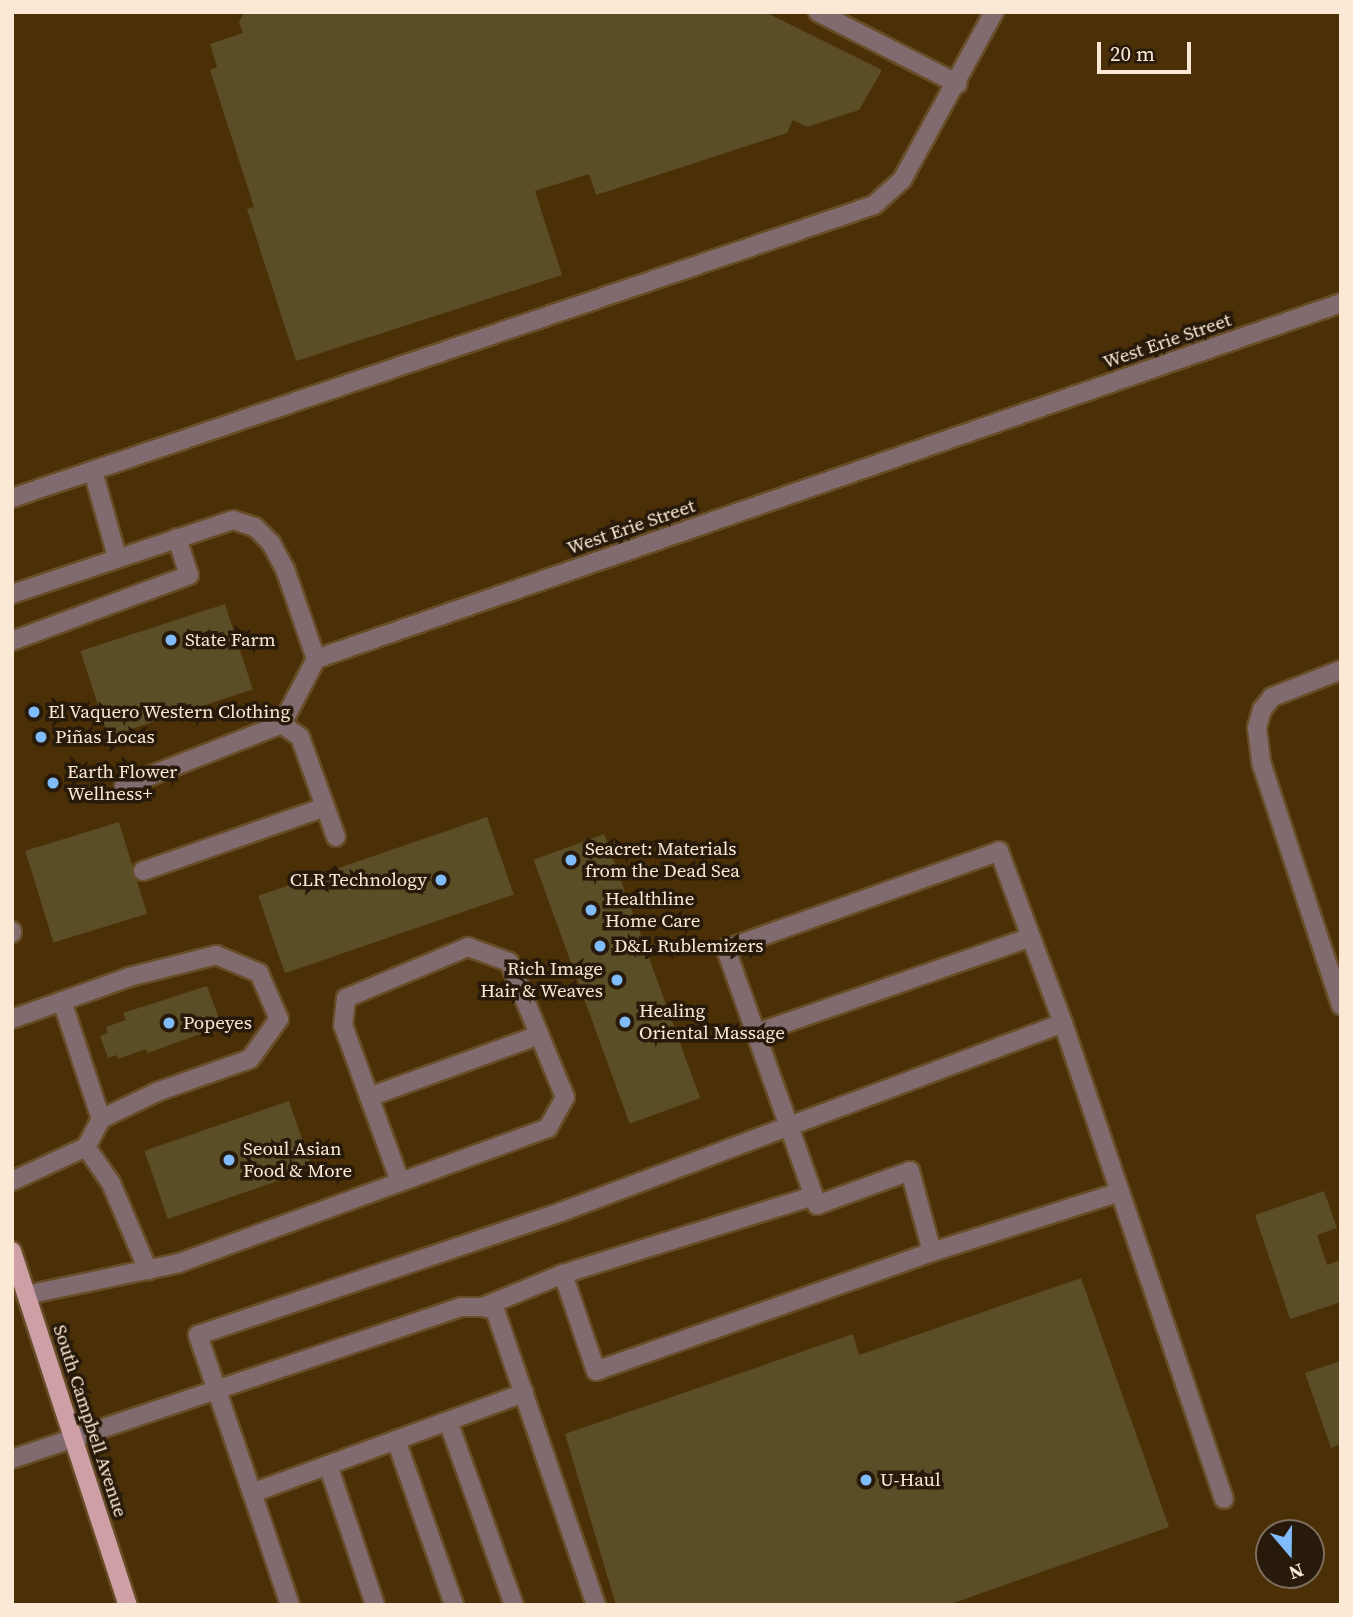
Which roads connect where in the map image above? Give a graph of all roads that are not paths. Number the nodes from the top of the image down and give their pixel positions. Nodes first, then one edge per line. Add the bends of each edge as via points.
1 (818, 12) edge
2 (993, 12) edge
3 (958, 84) junction
4 (1341, 303) edge
5 (93, 471) junction
6 (12, 498) edge
7 (177, 538) junction
8 (117, 557) junction
9 (12, 594) edge
10 (12, 641) edge
11 (316, 659) junction
12 (1341, 670) edge
13 (282, 724) junction
14 (124, 786) dead end
15 (325, 807) junction
16 (336, 837) dead end
17 (143, 871) dead end
18 (1031, 937) junction
19 (62, 1001) junction
20 (1341, 1005) edge
21 (12, 1019) edge
22 (1062, 1023) junction
23 (757, 1033) junction
24 (540, 1035) junction
25 (369, 1097) junction
26 (101, 1119) junction
27 (790, 1124) junction
28 (86, 1147) junction
29 (12, 1181) edge
30 (400, 1182) junction
31 (1120, 1192) junction
32 (814, 1196) junction
33 (12, 1251) edge
34 (932, 1252) junction
35 (148, 1270) junction
36 (563, 1274) junction
37 (26, 1295) junction
38 (483, 1307) junction
39 (219, 1390) junction
40 (524, 1393) junction
41 (448, 1421) junction
42 (74, 1439) junction
43 (396, 1440) junction
44 (12, 1459) edge
45 (328, 1465) junction
46 (252, 1493) junction
47 (1224, 1499) dead end
48 (128, 1605) edge
49 (290, 1605) edge
50 (374, 1605) edge
51 (454, 1605) edge
52 (514, 1605) edge
53 (596, 1605) edge

1 - 3 street
2 - 3 street
3 - 5 street via 902,180 874,205
4 - 11 street, West Erie Street
5 - 6 street
5 - 8 street
7 - 8 street
7 - 10 street via 189,575
7 - 11 street via 233,520 255,527 285,569
8 - 9 street
11 - 13 street
12 - 20 street via 1272,697 1262,710 1257,729 1261,762
13 - 14 street
13 - 15 street via 300,737
15 - 16 street
15 - 17 street
18 - 22 street
18 - 23 street
18 - 23 street via 999,851 986,855 726,949
19 - 21 street
19 - 26 street
19 - 26 street via 128,977 216,955 259,973 279,1019 250,1059 157,1092
22 - 27 street
22 - 31 street
23 - 27 street
24 - 25 street
24 - 25 street via 509,962 468,947 346,998 343,1025
24 - 30 street via 565,1097 548,1128
25 - 30 street
26 - 28 street
27 - 32 street
27 - 39 street via 561,1212 198,1335
28 - 29 street
28 - 35 street via 111,1183
30 - 35 street via 179,1263
31 - 34 street
31 - 47 street
32 - 34 street via 817,1205 910,1171
32 - 36 street
33 - 37 main road, South Campbell Avenue
34 - 36 street via 596,1371
35 - 37 street
36 - 38 street
37 - 42 main road, South Campbell Avenue
38 - 39 street via 462,1307
38 - 40 street via 495,1310
39 - 42 street
39 - 46 street
40 - 41 street
40 - 53 street
41 - 43 street
41 - 52 street
42 - 44 street
42 - 48 main road, South Campbell Avenue
43 - 45 street
43 - 51 street
45 - 46 street
45 - 50 street
46 - 49 street

